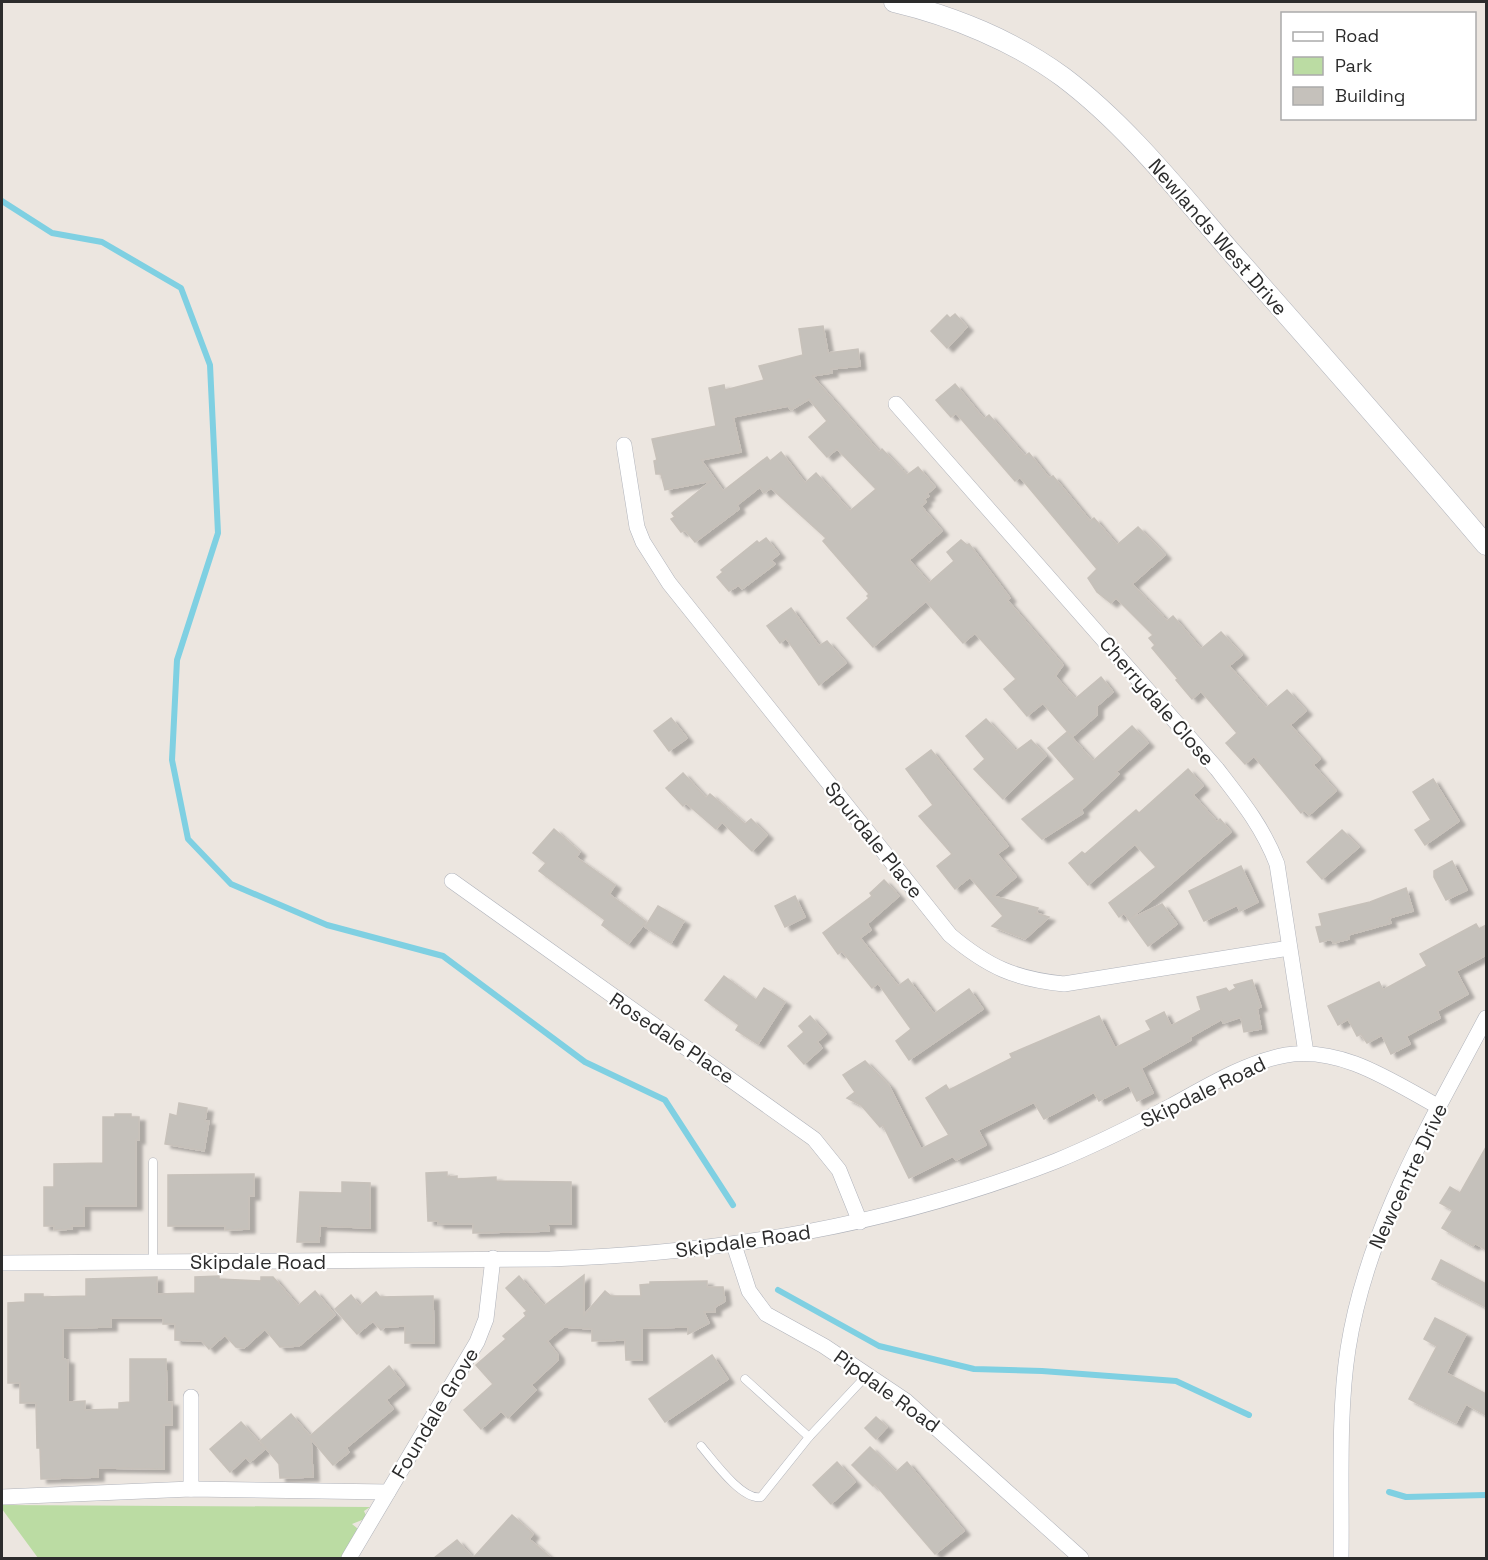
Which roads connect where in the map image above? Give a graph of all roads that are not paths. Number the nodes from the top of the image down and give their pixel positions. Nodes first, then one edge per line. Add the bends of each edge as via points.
1 (894, 2) edge
2 (896, 404) dead end
3 (624, 445) dead end
4 (1486, 545) edge
5 (452, 881) dead end
6 (1289, 948) junction
7 (1486, 1018) edge
8 (1306, 1053) junction
9 (1439, 1107) junction
10 (153, 1162) dead end
11 (860, 1222) junction
12 (734, 1245) junction
13 (493, 1258) junction
14 (2, 1263) edge
15 (153, 1263) junction
16 (867, 1375) junction
17 (745, 1379) dead end
18 (191, 1397) dead end
19 (809, 1437) junction
20 (701, 1446) dead end
21 (191, 1489) junction
22 (388, 1492) junction
23 (2, 1497) edge
24 (349, 1558) edge
25 (1081, 1558) edge
26 (1341, 1558) edge

1 - 4 street, Newlands West Drive via 991,36 1062,77 1102,110 1187,201
2 - 6 street, Cherrydale Close via 1210,761 1257,820 1277,864
3 - 6 street, Spurdale Place via 637,527 642,542 669,583 950,935 975,957 1031,981 1064,984
5 - 11 street, Rosedale Place via 814,1139 839,1170
6 - 8 street, Cherrydale Close
7 - 9 street, Newcentre Drive
8 - 9 street, Skipdale Road via 1350,1061
8 - 11 street, Skipdale Road via 1285,1055 1241,1071 1057,1160 930,1204
9 - 26 street, Newcentre Drive via 1376,1239 1354,1313 1344,1383
10 - 15 lane
11 - 12 street, Skipdale Road
12 - 13 street, Skipdale Road via 630,1256
12 - 16 street, Pipdale Road via 749,1291 766,1314
13 - 15 street, Skipdale Road
13 - 22 street, Foundale Grove via 483,1331
14 - 15 street, Skipdale Road
16 - 19 lane
16 - 25 street, Pipdale Road via 932,1422
17 - 19 lane
18 - 21 street
19 - 20 lane via 764,1496 756,1498 736,1486
21 - 22 street
21 - 23 street
22 - 24 street, Foundale Grove

